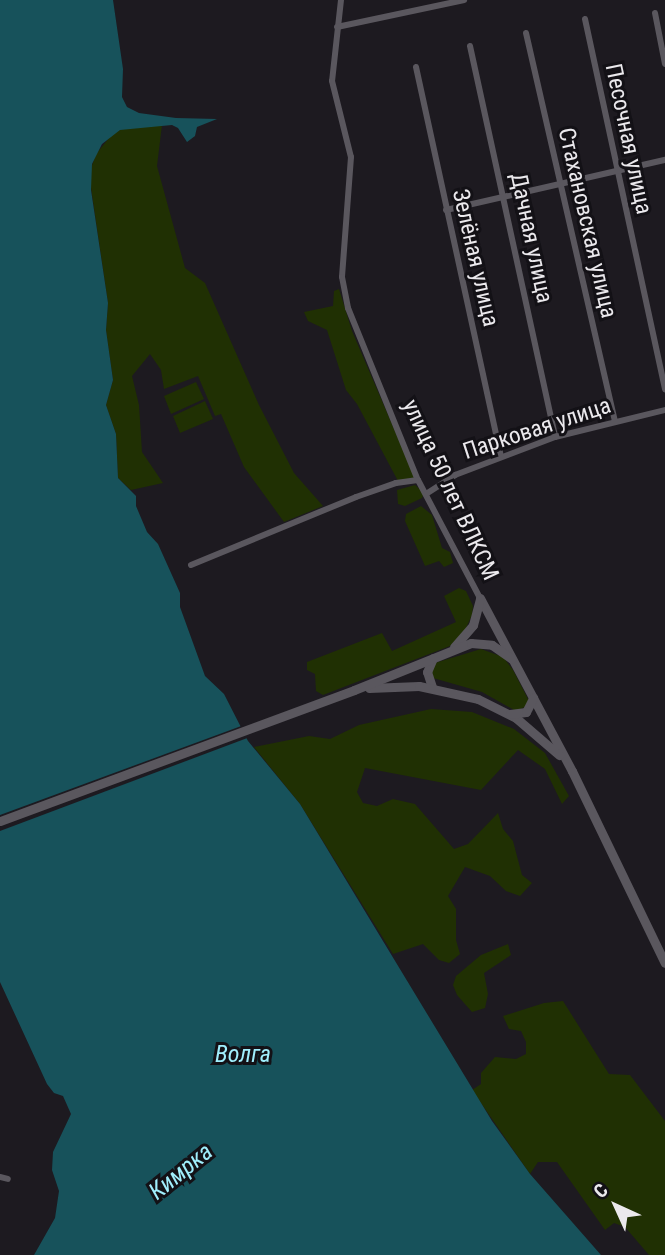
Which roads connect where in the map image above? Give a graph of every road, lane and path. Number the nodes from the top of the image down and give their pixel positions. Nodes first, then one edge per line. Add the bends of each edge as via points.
1 (341, 0) edge
2 (464, 0) edge
3 (655, 13) dead end
4 (585, 19) dead end
5 (337, 27) junction
6 (526, 33) dead end
7 (470, 46) dead end
8 (665, 64) edge
9 (416, 67) dead end
10 (665, 160) edge
11 (616, 171) junction
12 (561, 184) junction
13 (505, 197) junction
14 (446, 210) junction
15 (665, 389) edge
16 (665, 410) edge
17 (615, 422) junction
18 (555, 437) junction
19 (501, 456) junction
20 (418, 480) junction
21 (426, 494) junction
22 (191, 565) dead end
23 (480, 598) junction
24 (451, 649) junction
25 (433, 657) junction
26 (512, 659) junction
27 (432, 687) junction
28 (354, 690) junction
29 (533, 698) junction
30 (510, 714) junction
31 (572, 771) junction
32 (0, 821) edge
33 (665, 963) edge
34 (0, 1177) edge
35 (8, 1179) dead end

1 - 5 street, улица 50 лет ВЛКСМ
2 - 5 street
3 - 8 street
4 - 11 street, Песочная улица
5 - 20 street, улица 50 лет ВЛКСМ via 332,81 351,157 342,277 348,308
6 - 12 street, Стахановская улица
7 - 13 street, Дачная улица
9 - 14 street, Зелёная улица
10 - 11 street
11 - 12 street
11 - 15 street, Песочная улица
12 - 13 street
12 - 17 street, Стахановская улица
13 - 14 street
13 - 18 street, Дачная улица
14 - 19 street, Зелёная улица
16 - 17 street, Парковая улица
17 - 18 street, Парковая улица
18 - 19 street, Парковая улица
19 - 21 street, Парковая улица via 455,475
20 - 21 street, улица 50 лет ВЛКСМ
20 - 22 street via 356,497
21 - 23 street, улица 50 лет ВЛКСМ
23 - 24 main road via 471,629
23 - 26 main road, улица 50 лет ВЛКСМ
24 - 25 main road
24 - 26 main road via 485,643
25 - 27 main road via 427,672
25 - 28 main road
26 - 29 main road, улица 50 лет ВЛКСМ
27 - 28 main road
27 - 30 main road via 478,699
28 - 32 main road
29 - 30 main road via 526,712
29 - 31 main road, улица 50 лет ВЛКСМ
30 - 31 main road via 544,740
31 - 33 main road, улица 50 лет ВЛКСМ
34 - 35 street

